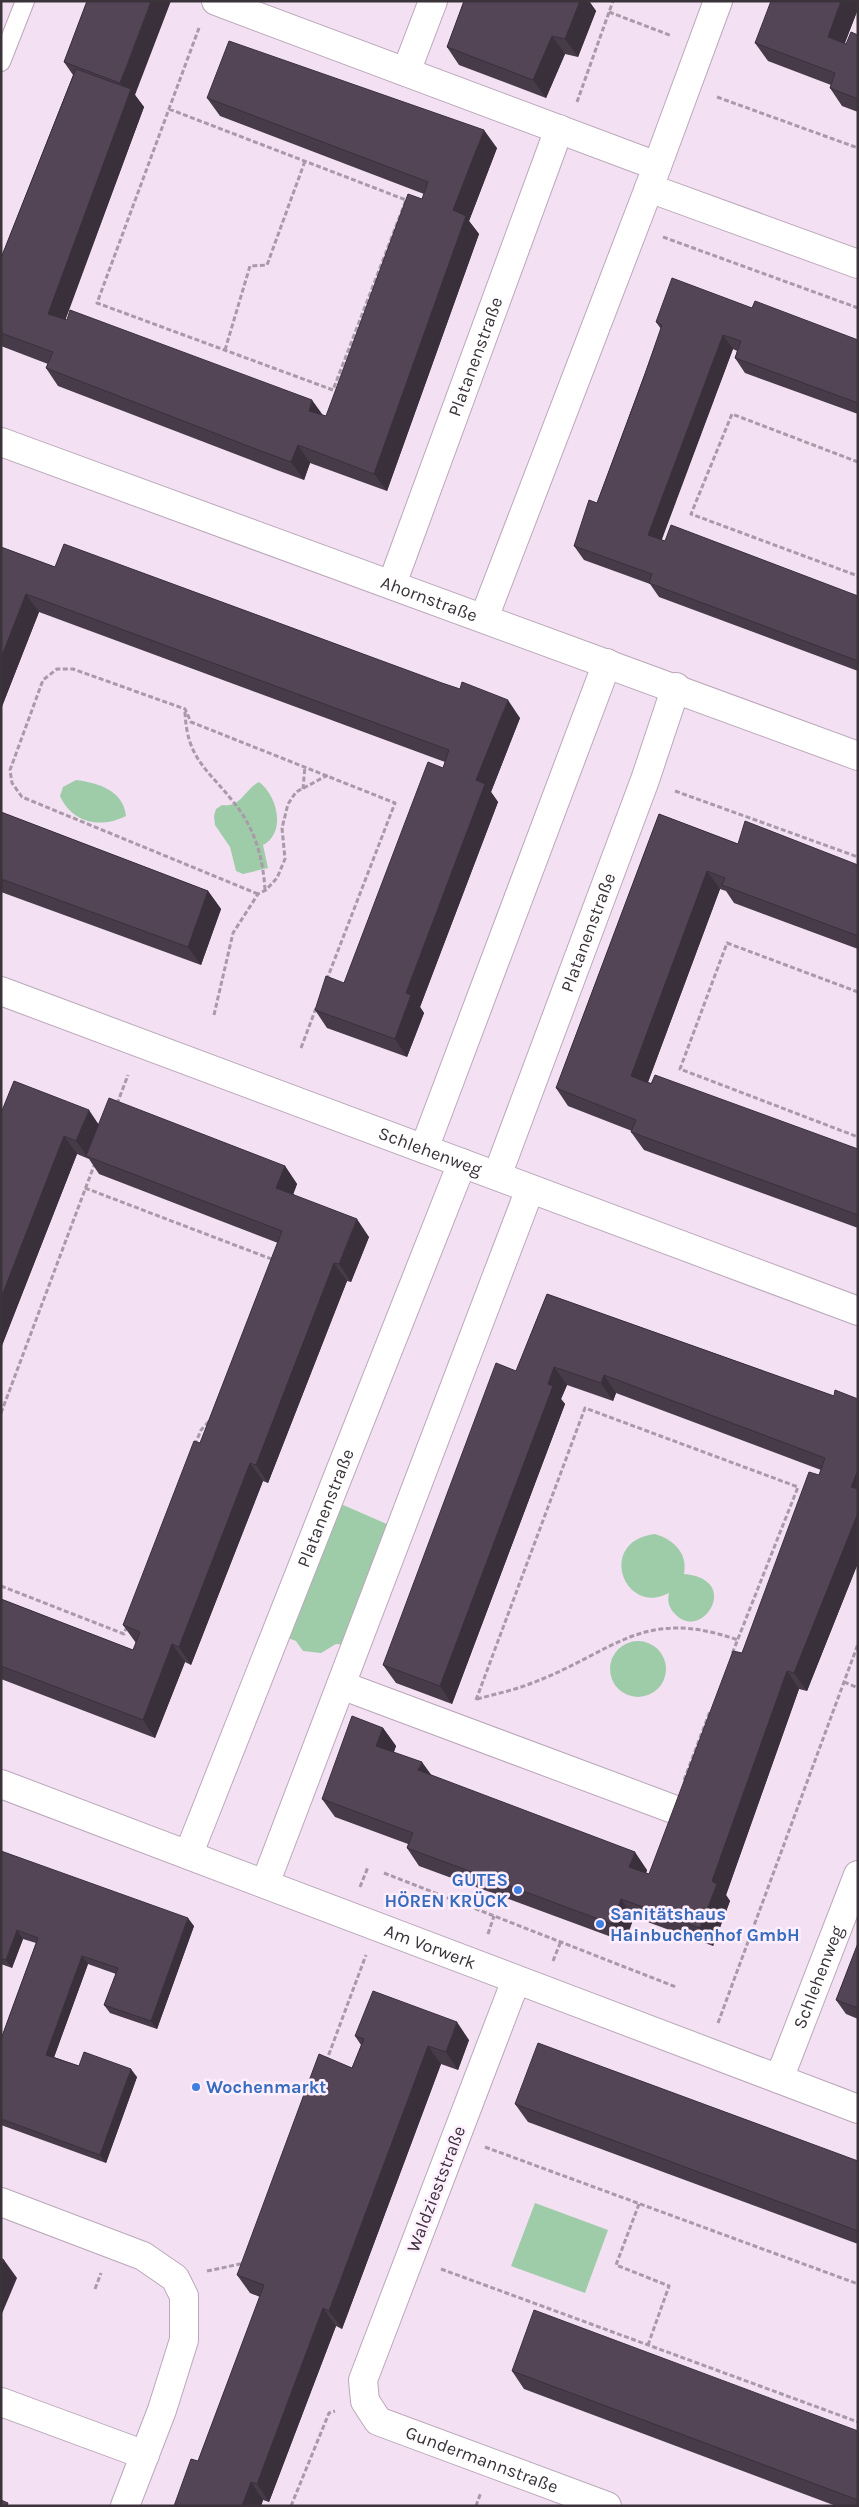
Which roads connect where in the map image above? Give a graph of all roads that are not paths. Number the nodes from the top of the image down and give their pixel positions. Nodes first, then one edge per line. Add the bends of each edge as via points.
1 (25, 1) edge
2 (433, 1) edge
3 (718, 1) edge
4 (209, 10) edge
5 (1, 62) edge
6 (406, 72) junction
7 (559, 129) junction
8 (653, 177) junction
9 (858, 264) edge
10 (1, 442) edge
11 (392, 584) junction
12 (484, 618) junction
13 (607, 663) junction
14 (676, 688) junction
15 (858, 756) edge
16 (1, 991) edge
17 (424, 1149) junction
18 (462, 1163) junction
19 (497, 1176) junction
20 (530, 1189) junction
21 (858, 1311) edge
22 (341, 1685) junction
23 (1, 1784) edge
24 (673, 1809) edge
25 (189, 1853) junction
26 (858, 1875) edge
27 (265, 1884) junction
28 (516, 1980) junction
29 (779, 2079) junction
30 (858, 2109) edge
31 (1, 2202) edge
32 (365, 2400) joint
33 (1, 2402) edge
34 (145, 2455) junction
35 (126, 2506) edge
36 (607, 2506) edge

1 - 5 lane
2 - 6 street
3 - 8 street
4 - 6 street
6 - 7 street
7 - 8 street
7 - 11 street, Platanenstraße
8 - 9 street
8 - 12 street
10 - 11 street, Ahornstraße
11 - 12 street, Ahornstraße
12 - 13 street, Ahornstraße
13 - 14 street, Ahornstraße
13 - 17 street
14 - 15 street, Ahornstraße
14 - 19 street, Platanenstraße via 645,780
16 - 17 street, Schlehenweg
17 - 18 street, Schlehenweg
18 - 19 street, Schlehenweg
18 - 25 street, Platanenstraße
19 - 20 street, Schlehenweg
20 - 21 street, Schlehenweg
20 - 22 street
22 - 24 street
22 - 27 street
23 - 25 street, Am Vorwerk
25 - 27 street, Am Vorwerk
26 - 29 street, Schlehenweg
27 - 28 street, Am Vorwerk
28 - 29 street, Am Vorwerk
28 - 32 street, Waldzieststraße via 363,2380
29 - 30 street, Am Vorwerk
31 - 34 street via 143,2256 174,2278 184,2296 184,2340
32 - 36 street, Gundermannstraße via 378,2420
33 - 34 street
34 - 35 street

